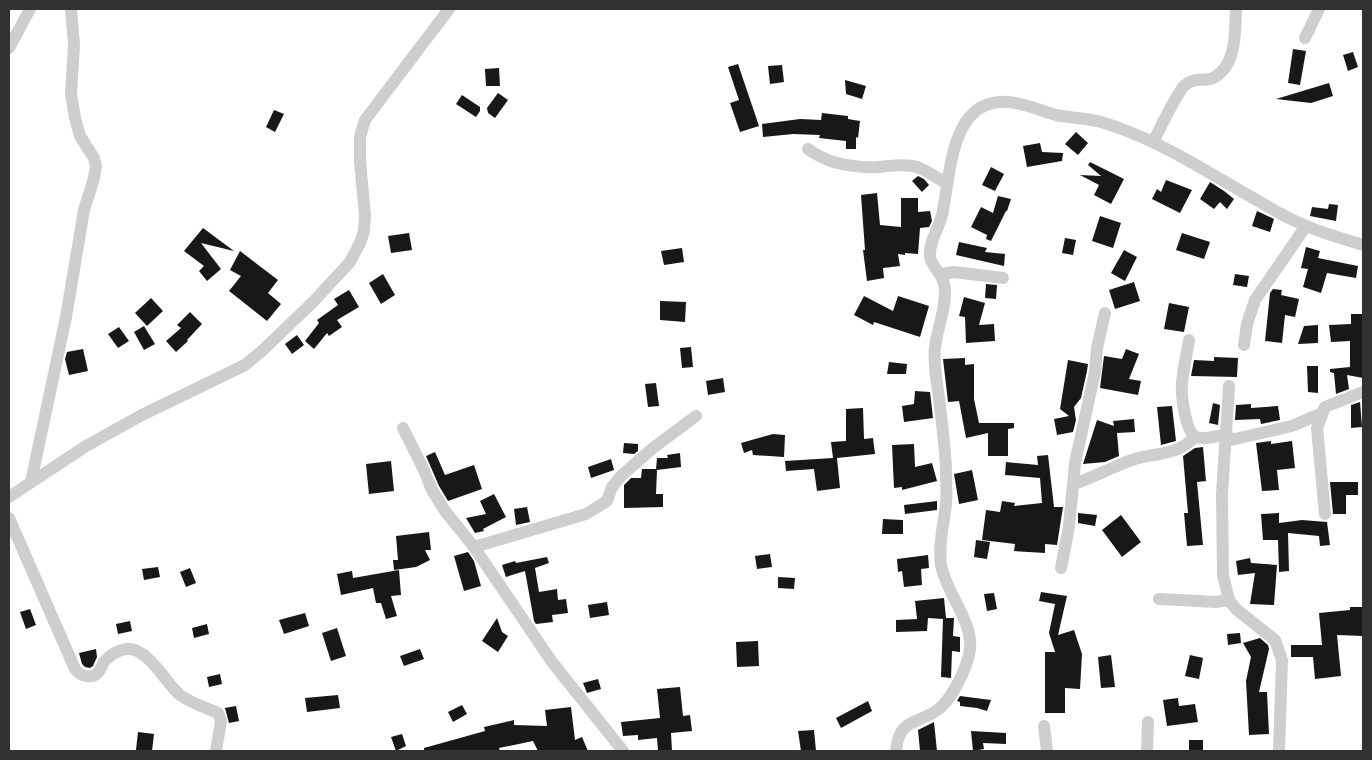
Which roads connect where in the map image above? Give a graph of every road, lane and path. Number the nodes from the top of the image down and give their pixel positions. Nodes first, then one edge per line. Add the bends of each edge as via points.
1 (30, 9) edge
2 (72, 9) edge
3 (449, 9) edge
4 (1236, 9) edge
5 (1319, 9) edge
6 (1305, 38) dead end
7 (9, 48) edge
8 (1153, 142) junction
9 (808, 149) dead end
10 (947, 184) junction
11 (1306, 226) junction
12 (1363, 245) edge
13 (941, 274) junction
14 (1003, 278) dead end
15 (1105, 312) dead end
16 (1189, 340) dead end
17 (1244, 345) dead end
18 (1229, 386) dead end
19 (1363, 392) edge
20 (1322, 414) junction
21 (696, 416) dead end
22 (403, 428) dead end
23 (1195, 437) junction
24 (1227, 438) junction
25 (31, 482) junction
26 (1074, 484) junction
27 (9, 498) edge
28 (1325, 514) dead end
29 (9, 518) edge
30 (474, 547) junction
31 (1061, 568) dead end
32 (1160, 599) dead end
33 (1229, 600) junction
34 (1148, 722) dead end
35 (1044, 726) dead end
36 (216, 751) edge
37 (623, 751) edge
38 (896, 751) edge
39 (1047, 751) edge
40 (1148, 751) edge
41 (1279, 751) edge

1 - 7 street
2 - 25 street via 71,94 80,136 96,166 84,210 66,317
3 - 25 street via 365,120 360,137 360,161 366,216 360,243 350,262 313,302 245,365 142,415
4 - 8 street via 1235,38 1224,68 1214,77 1194,79 1184,86
5 - 6 street
8 - 10 street via 1099,122 1009,102 995,103 978,109 965,123 956,141
8 - 11 street
9 - 10 street via 819,157 857,167 915,166
10 - 13 street via 940,226 930,257
11 - 12 street
11 - 17 street via 1255,300
13 - 14 street via 954,272
13 - 38 street via 946,290 934,348 946,469 941,564 948,589 963,617 970,645 968,660 951,695 935,712 904,727
15 - 26 street via 1076,456
16 - 23 street via 1182,385 1187,427
18 - 24 street
19 - 20 street via 1325,407
20 - 24 street via 1292,426
20 - 28 street via 1317,428
21 - 30 street via 621,476 598,508
22 - 30 street via 432,490
23 - 24 street
23 - 26 street via 1174,451 1136,459
24 - 33 street via 1222,494 1223,575
25 - 27 street
26 - 31 street
29 - 36 street via 79,674 95,675 112,655 125,649 138,651 179,693 218,714 221,720
30 - 37 street via 552,662
32 - 33 street
33 - 41 street via 1275,640 1280,650
34 - 40 street
35 - 39 street

